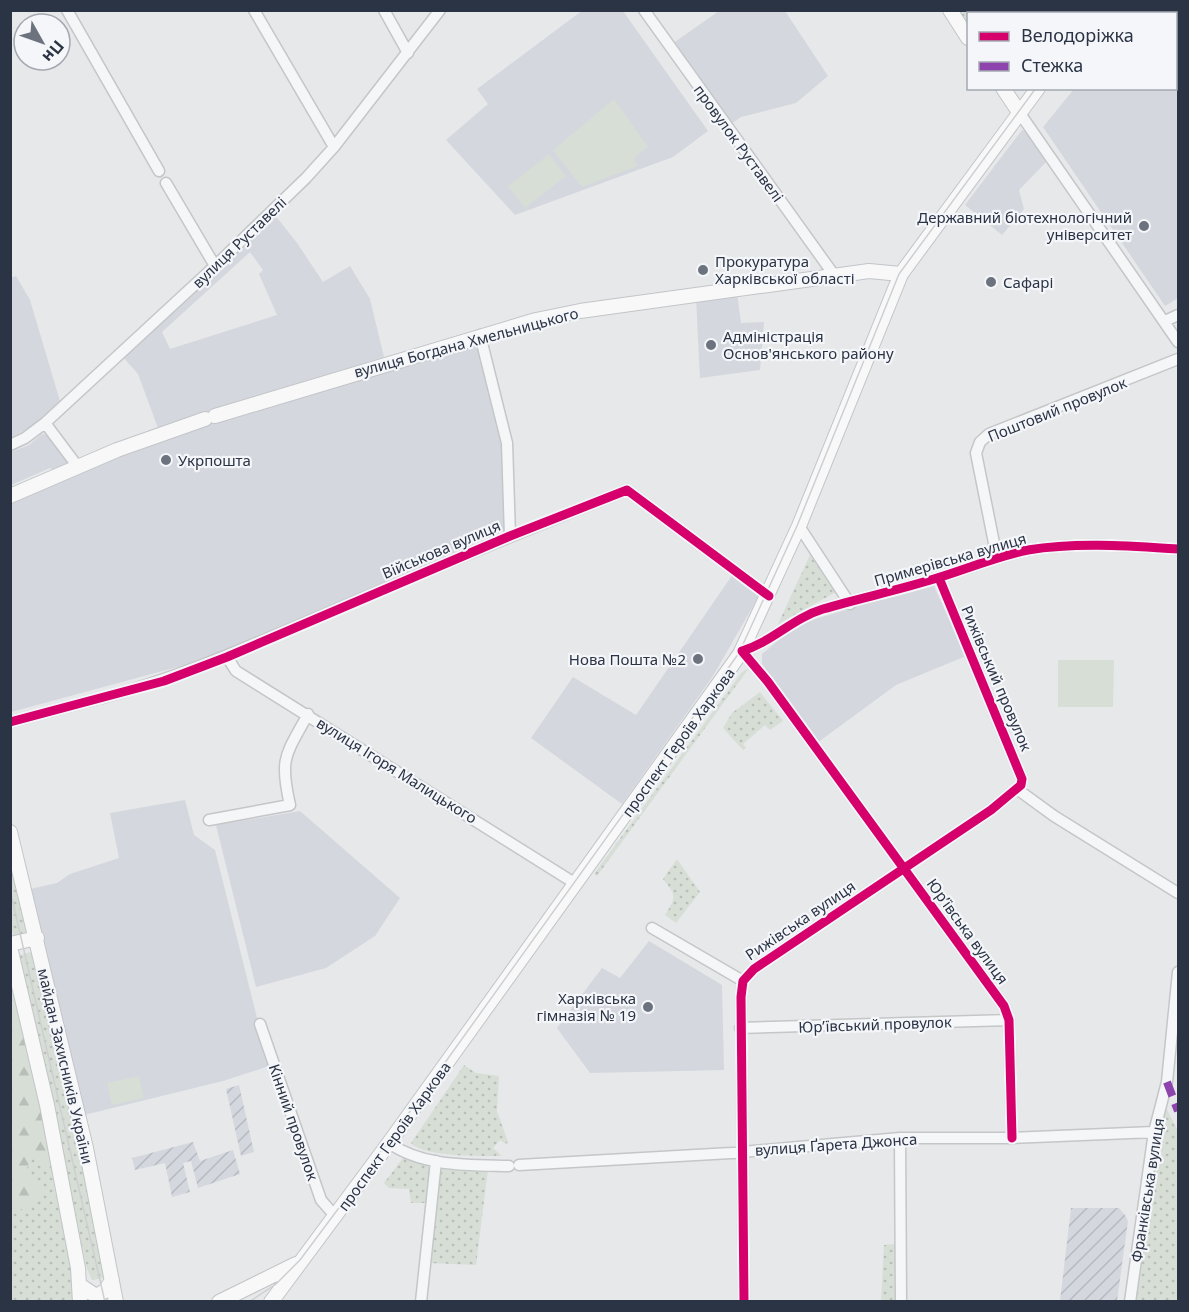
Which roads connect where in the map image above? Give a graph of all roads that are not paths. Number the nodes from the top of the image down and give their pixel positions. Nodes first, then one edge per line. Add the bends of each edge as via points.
1 (66, 10) edge
2 (254, 10) edge
3 (384, 10) edge
4 (440, 10) edge
5 (644, 10) edge
6 (950, 10) edge
7 (967, 35) edge
8 (408, 53) junction
9 (1004, 90) edge
10 (1036, 90) edge
11 (1019, 112) junction
12 (334, 147) junction
13 (159, 171) dead end
14 (166, 183) dead end
15 (215, 266) junction
16 (901, 274) junction
17 (834, 275) junction
18 (1179, 315) edge
19 (1165, 321) junction
20 (480, 336) junction
21 (1179, 342) edge
22 (1179, 359) edge
23 (45, 423) junction
24 (10, 445) edge
25 (78, 467) junction
26 (10, 496) edge
27 (799, 526) junction
28 (510, 536) junction
29 (1179, 549) edge
30 (998, 558) junction
31 (939, 578) junction
32 (769, 596) junction
33 (850, 604) junction
34 (742, 651) junction
35 (227, 657) junction
36 (308, 714) junction
37 (10, 722) edge
38 (1017, 789) junction
39 (209, 820) dead end
40 (10, 832) edge
41 (903, 867) junction
42 (574, 882) junction
43 (1179, 893) edge
44 (652, 928) dead end
45 (37, 938) junction
46 (10, 946) edge
47 (1179, 972) edge
48 (743, 981) junction
49 (1009, 1020) junction
50 (260, 1024) dead end
51 (740, 1028) junction
52 (1154, 1132) junction
53 (900, 1138) junction
54 (1012, 1138) junction
55 (389, 1143) junction
56 (740, 1152) junction
57 (436, 1161) junction
58 (335, 1216) junction
59 (300, 1262) junction
60 (112, 1280) junction
61 (81, 1286) junction
62 (116, 1300) edge
63 (80, 1302) edge
64 (219, 1302) edge
65 (271, 1302) edge
66 (421, 1302) edge
67 (744, 1302) edge
68 (902, 1302) edge
69 (1130, 1302) edge

1 - 13 street
2 - 12 street
3 - 8 street
4 - 8 street, вулиця Руставелі
5 - 17 street, провулок Руставелі
6 - 7 main road
8 - 12 street, вулиця Руставелі
9 - 11 main road
10 - 11 main road, проспект Героїв Харкова
11 - 16 main road, проспект Героїв Харкова
11 - 19 street
12 - 15 street, вулиця Руставелі
14 - 15 street
15 - 23 street, вулиця Руставелі
16 - 17 main road, вулиця Богдана Хмельницького via 869,271
16 - 27 main road, проспект Героїв Харкова
17 - 20 main road, вулиця Богдана Хмельницького via 580,311
18 - 19 street
19 - 21 street
20 - 25 main road, вулиця Богдана Хмельницького via 210,418
20 - 28 street via 507,443
22 - 30 street, Поштовий провулок via 989,434 980,442 976,453
23 - 24 street, вулиця Руставелі
23 - 25 street
25 - 26 main road, вулиця Богдана Хмельницького
27 - 32 main road, проспект Героїв Харкова
27 - 33 street
28 - 32 street, Військова вулиця via 627,490
28 - 35 street, Військова вулиця
29 - 30 street, Примерівська вулиця via 1067,547 1029,550
30 - 31 street, Примерівська вулиця
31 - 33 street, Примерівська вулиця
31 - 38 street, Рижівський провулок via 1022,779
32 - 34 main road, проспект Героїв Харкова
33 - 34 street, Примерівська вулиця via 806,616 773,638
34 - 41 street, Юр’ївська вулиця
34 - 42 main road, проспект Героїв Харкова
35 - 36 street, вулиця Ігоря Малицького via 236,671
35 - 37 street, Військова вулиця via 164,681
36 - 39 street via 285,760 290,805
36 - 42 street, вулиця Ігоря Малицького
38 - 41 street, Рижівська вулиця
38 - 43 street
40 - 45 main road, майдан Захисників України
41 - 48 street, Рижівська вулиця via 754,969
41 - 49 street, Юр’ївська вулиця via 1004,1006
42 - 55 main road, проспект Героїв Харкова
44 - 48 street, Рижівська вулиця
45 - 46 main road
45 - 60 main road, майдан Захисників України
46 - 61 main road, майдан Захисників України via 47,1105
47 - 52 street, Франківська вулиця via 1167,1082
48 - 51 street, Рижівська вулиця
49 - 51 street, Юр’ївський провулок
49 - 54 street, Юр’ївська вулиця
50 - 58 street, Кінний провулок via 321,1200
51 - 56 street, Рижівська вулиця
52 - 54 street, вулиця Ґарета Джонса
52 - 69 street, Франківська вулиця
53 - 54 street, вулиця Ґарета Джонса
53 - 56 street, вулиця Ґарета Джонса
53 - 68 street
55 - 57 street, вулиця Ґарета Джонса via 414,1157
55 - 58 main road, проспект Героїв Харкова
56 - 57 street, вулиця Ґарета Джонса via 514,1165
56 - 67 street, Рижівська вулиця
57 - 66 street
58 - 59 main road, проспект Героїв Харкова
59 - 64 main road, проспект Героїв Харкова
59 - 65 main road, проспект Героїв Харкова
60 - 61 main road via 96,1296
60 - 62 main road, майдан Захисників України
61 - 63 main road, майдан Захисників України

